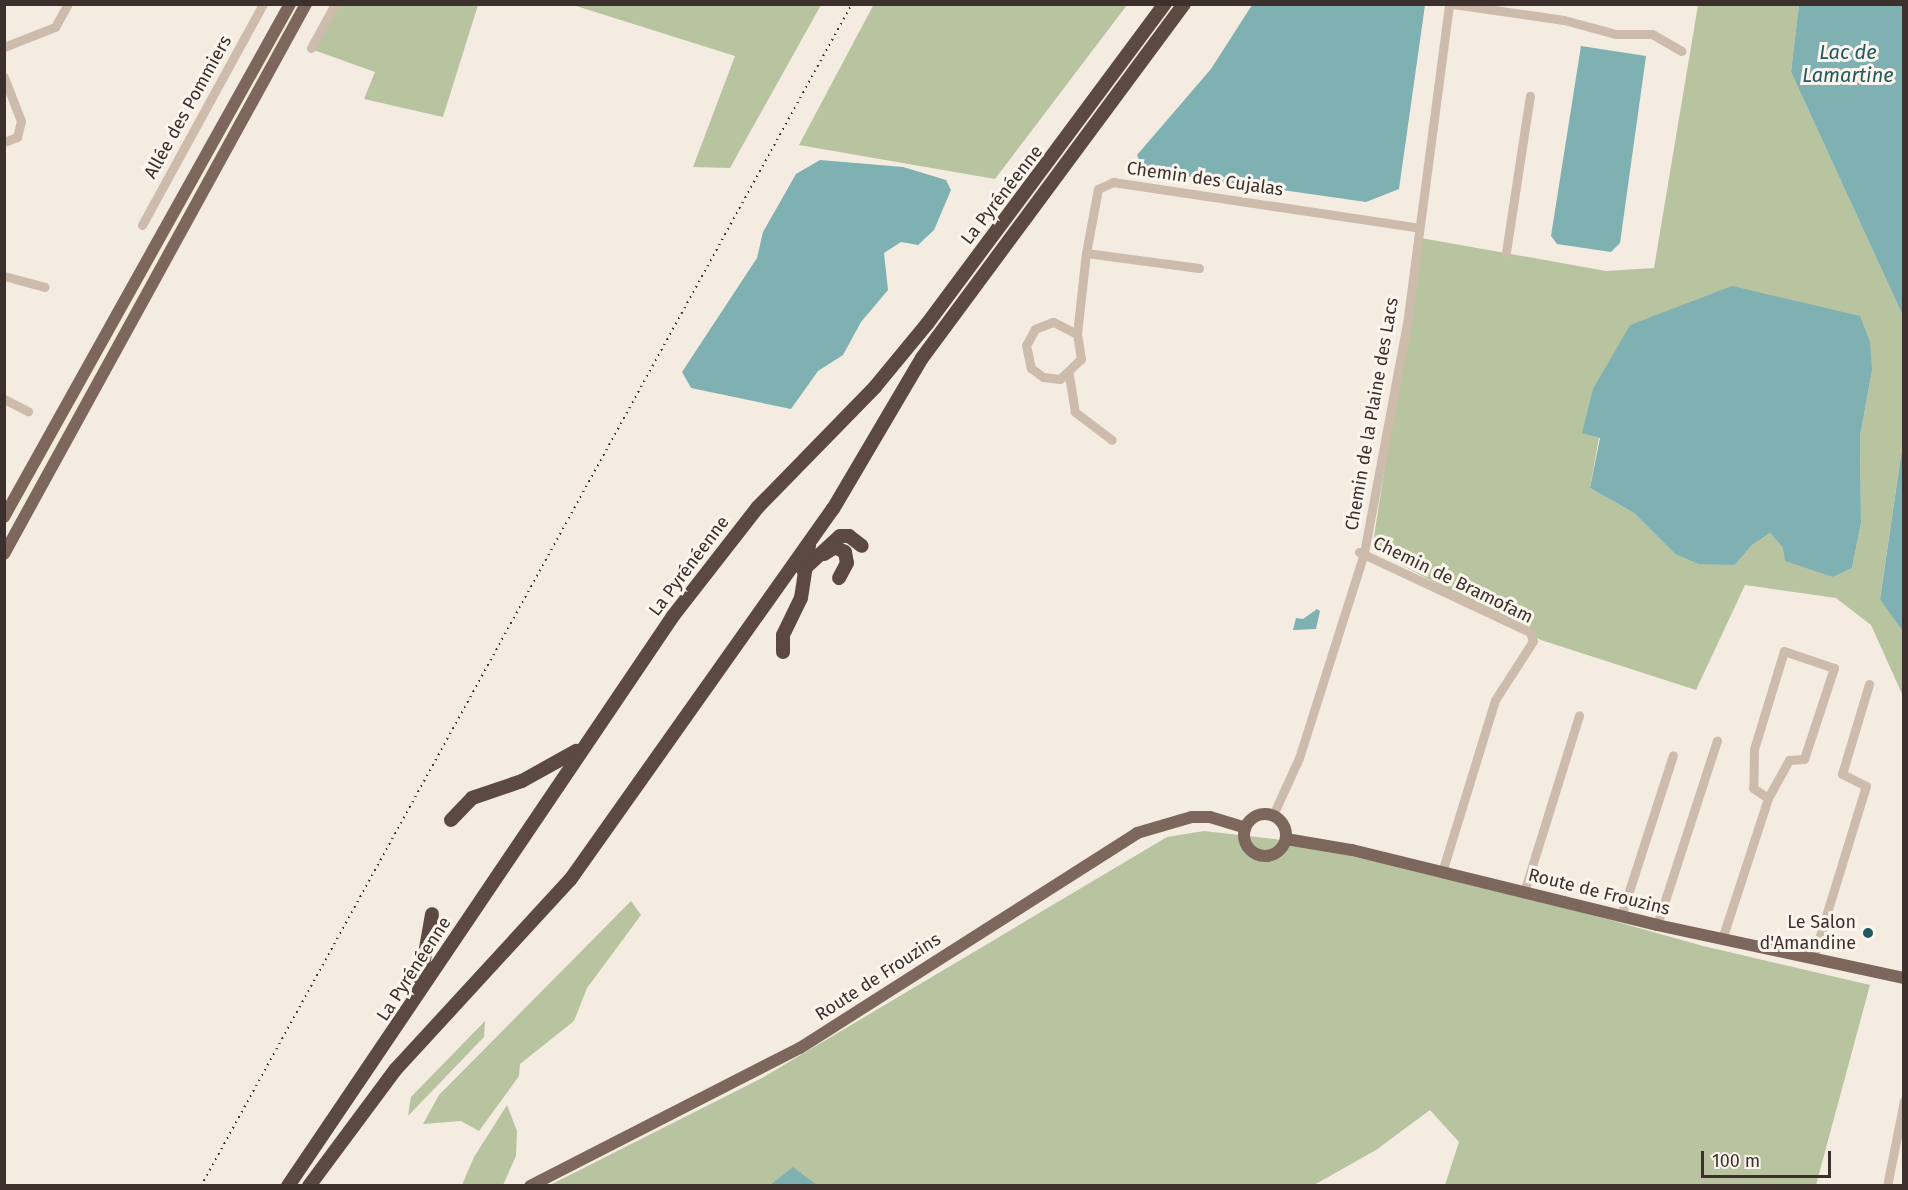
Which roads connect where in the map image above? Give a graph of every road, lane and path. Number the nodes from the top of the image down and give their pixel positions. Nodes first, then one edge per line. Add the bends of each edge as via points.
1 (68, 4) edge
2 (263, 4) edge
3 (290, 4) edge
4 (306, 4) edge
5 (334, 4) edge
6 (1165, 4) edge
7 (1184, 4) edge
8 (1451, 4) edge
9 (4, 47) edge
10 (311, 48) dead end
11 (1682, 51) dead end
12 (4, 77) edge
13 (1530, 96) dead end
14 (4, 142) edge
15 (142, 225) dead end
16 (1419, 228) junction
17 (1506, 252) dead end
18 (1086, 253) junction
19 (1199, 268) dead end
20 (4, 276) edge
21 (45, 287) dead end
22 (1077, 334) junction
23 (1069, 375) junction
24 (4, 399) edge
25 (28, 411) dead end
26 (1112, 440) dead end
27 (4, 517) edge
28 (810, 542) junction
29 (862, 546) dead end
30 (1361, 553) junction
31 (4, 554) edge
32 (822, 555) junction
33 (806, 568) junction
34 (839, 578) dead end
35 (776, 592) junction
36 (801, 598) junction
37 (783, 652) dead end
38 (1869, 684) dead end
39 (1579, 715) dead end
40 (1717, 740) dead end
41 (580, 748) junction
42 (1673, 755) dead end
43 (1768, 798) junction
44 (1273, 815) junction
45 (451, 820) dead end
46 (1245, 828) junction
47 (1286, 839) junction
48 (1442, 872) junction
49 (1524, 892) junction
50 (432, 914) dead end
51 (1621, 916) junction
52 (1657, 925) junction
53 (1722, 939) junction
54 (1813, 958) junction
55 (1904, 978) edge
56 (417, 998) junction
57 (1904, 1101) edge
58 (288, 1185) edge
59 (309, 1185) edge
60 (530, 1185) edge
61 (1887, 1185) edge

1 - 9 street via 55,27
2 - 15 street, Allée des Pommiers
3 - 27 main road
4 - 31 main road
5 - 10 street
6 - 41 highway, La Pyrénéenne via 927,324 875,387 758,507 673,616
7 - 28 highway, La Pyrénéenne via 922,358
8 - 11 street via 1564,20 1616,34 1652,34
8 - 16 street, Chemin de la Plaine des Lacs
12 - 14 street via 21,121 17,137
13 - 17 street
16 - 18 street, Chemin des Cujalas via 1113,182 1098,189
16 - 30 street, Chemin de la Plaine des Lacs via 1407,324
18 - 19 street
18 - 22 street, Chemin des Cujalas
20 - 21 street
22 - 23 street, Chemin des Cujalas via 1082,353
22 - 23 street via 1063,324 1043,324 1026,345 1028,363 1038,374 1053,379
23 - 26 street via 1075,412
24 - 25 street
28 - 33 highway
28 - 35 highway, La Pyrénéenne
29 - 32 highway via 849,536 840,536
30 - 44 street, Chemin de la Plaine des Lacs via 1299,758
30 - 48 street, Chemin de Bramofam via 1530,632 1533,641 1496,699
32 - 33 highway
32 - 34 highway via 835,547 845,552 847,563
32 - 36 highway
33 - 35 highway
33 - 36 highway
35 - 59 highway, La Pyrénéenne via 570,879 396,1068
36 - 37 highway via 783,635
38 - 54 street via 1842,774 1866,786
39 - 49 street
40 - 52 street
41 - 45 highway via 544,771 472,798
41 - 56 highway, La Pyrénéenne
42 - 51 street
43 - 43 street via 1789,760 1804,759 1834,668 1784,651 1754,749 1753,788
43 - 53 street
44 - 46 main road via 1259,815
44 - 47 main road via 1284,825
46 - 47 main road via 1244,842 1260,856 1280,851
46 - 60 main road, Route de Frouzins via 1192,817 1137,833 800,1048
47 - 48 main road, Route de Frouzins
48 - 49 main road, Route de Frouzins
49 - 51 main road, Route de Frouzins
50 - 56 highway
51 - 52 main road, Route de Frouzins
52 - 53 main road, Route de Frouzins
53 - 54 main road, Route de Frouzins
54 - 55 main road, Route de Frouzins
56 - 58 highway, La Pyrénéenne
57 - 61 street

